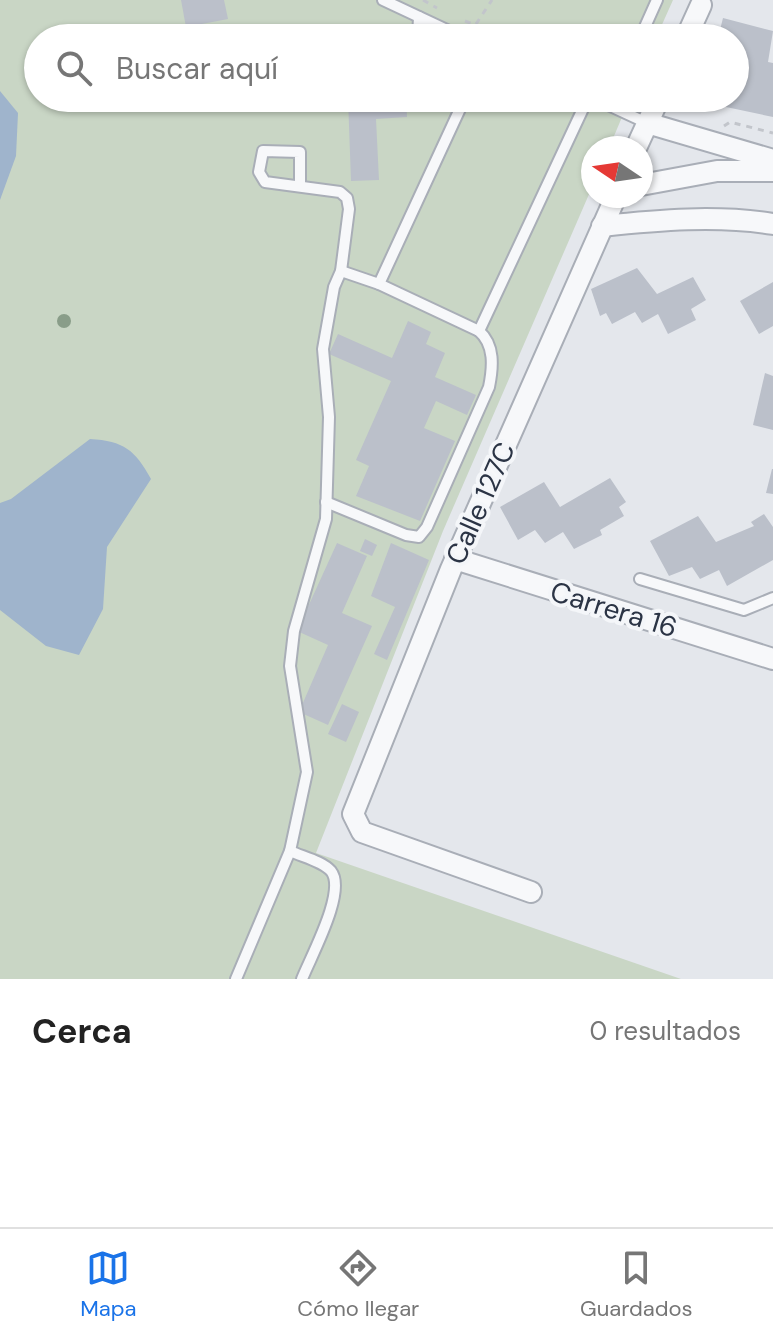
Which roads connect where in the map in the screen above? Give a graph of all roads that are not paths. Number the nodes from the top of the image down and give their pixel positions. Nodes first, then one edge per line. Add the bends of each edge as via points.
1 (383, 0) edge
2 (657, 0) edge
3 (701, 5) dead end
4 (419, 17) junction
5 (419, 24) edge
6 (438, 24) edge
7 (646, 24) edge
8 (692, 24) edge
9 (459, 112) edge
10 (584, 112) edge
11 (626, 112) edge
12 (652, 112) edge
13 (647, 123) junction
14 (641, 136) edge
15 (773, 160) edge
16 (773, 171) edge
17 (653, 183) edge
18 (300, 185) junction
19 (610, 208) edge
20 (773, 224) edge
21 (602, 226) junction
22 (341, 271) junction
23 (379, 284) junction
24 (479, 331) junction
25 (326, 502) junction
26 (455, 559) junction
27 (640, 579) dead end
28 (773, 598) edge
29 (773, 659) edge
30 (290, 851) junction
31 (531, 892) dead end
32 (236, 979) edge
33 (302, 979) edge

1 - 4 lane
2 - 7 lane
3 - 8 street
4 - 5 lane
4 - 6 lane
9 - 23 lane
10 - 24 lane
11 - 13 lane
12 - 13 street
13 - 14 street
13 - 15 street
16 - 17 street via 717,171
18 - 18 lane via 300,152 263,151 261,178
18 - 22 lane via 347,198
19 - 21 street, Calle 127C
20 - 21 street via 687,220
21 - 26 street, Calle 127C
22 - 23 lane
22 - 25 lane via 323,349 329,417
23 - 24 lane
24 - 25 lane via 491,351 489,387 424,533 415,538
25 - 30 lane via 290,666 307,772
26 - 29 street, Carrera 16
26 - 31 street, Calle 127C via 353,814 362,832
27 - 28 lane via 744,610
30 - 32 lane
30 - 33 lane via 333,873 338,891

